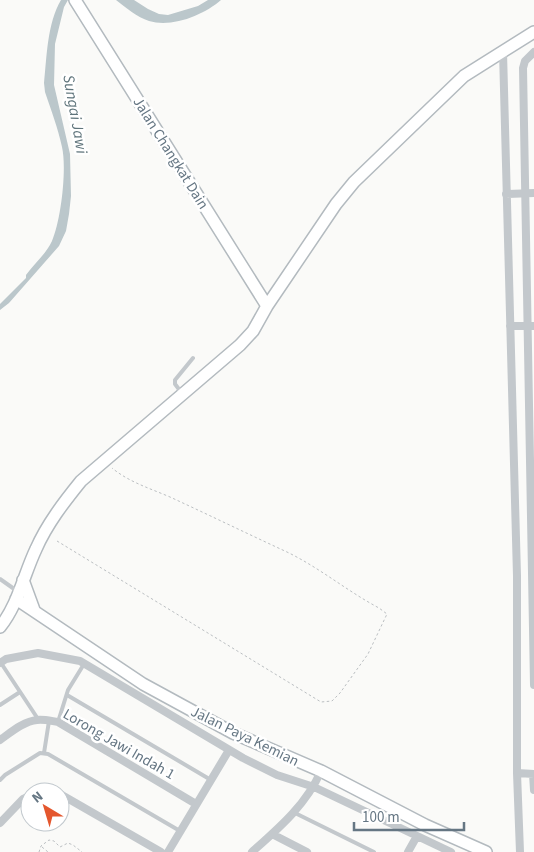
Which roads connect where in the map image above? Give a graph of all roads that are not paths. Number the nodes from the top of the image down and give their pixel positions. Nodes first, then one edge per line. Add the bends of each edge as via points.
1 (77, 4) edge
2 (534, 32) edge
3 (503, 52) junction
4 (534, 52) edge
5 (530, 193) edge
6 (506, 194) junction
7 (530, 229) edge
8 (530, 258) edge
9 (531, 294) edge
10 (267, 306) junction
11 (510, 326) junction
12 (531, 326) edge
13 (193, 358) dead end
14 (531, 360) edge
15 (532, 393) edge
16 (183, 394) junction
17 (532, 426) edge
18 (513, 455) junction
19 (532, 456) edge
20 (516, 576) junction
21 (533, 576) edge
22 (0, 579) edge
23 (23, 580) junction
24 (17, 596) junction
25 (34, 610) junction
26 (0, 627) edge
27 (0, 662) edge
28 (84, 664) junction
29 (534, 670) edge
30 (534, 685) edge
31 (20, 692) junction
32 (67, 695) junction
33 (0, 705) edge
34 (38, 719) junction
35 (54, 722) junction
36 (0, 740) edge
37 (229, 750) junction
38 (44, 753) junction
39 (321, 771) junction
40 (517, 773) junction
41 (534, 774) edge
42 (0, 780) edge
43 (211, 780) junction
44 (314, 787) junction
45 (534, 790) edge
46 (70, 799) edge
47 (20, 802) edge
48 (196, 804) junction
49 (295, 813) junction
50 (0, 822) edge
51 (180, 831) junction
52 (272, 834) junction
53 (417, 836) junction
54 (304, 851) edge
55 (161, 852) edge
56 (168, 852) edge
57 (252, 852) edge
58 (374, 852) edge
59 (408, 852) edge
60 (450, 852) edge
61 (486, 852) edge
62 (520, 852) edge

1 - 10 main road, Jalan Changkat Dain
2 - 3 main road
3 - 6 street
3 - 10 main road via 464,76 354,182
4 - 5 street via 523,68
5 - 6 street
5 - 7 street
6 - 11 street
7 - 8 street
8 - 9 street
9 - 12 street
10 - 16 main road via 253,331 240,345
11 - 12 street
11 - 18 street
12 - 14 street
13 - 16 lane via 175,380
14 - 15 street
15 - 17 street
16 - 23 main road via 81,481 37,546
17 - 19 street
18 - 19 street
18 - 20 street
19 - 21 street
20 - 21 street
20 - 40 street
21 - 29 street
22 - 24 lane
23 - 24 main road
23 - 25 main road
24 - 25 main road, Jalan Paya Kemian
24 - 26 main road
25 - 39 main road, Jalan Paya Kemian via 143,684 233,733
27 - 28 street via 38,653
27 - 31 lane
28 - 32 lane
28 - 37 street
29 - 30 street
31 - 33 lane
31 - 34 lane
32 - 35 lane
32 - 43 lane
34 - 35 street, Lorong Jawi Indah 1
34 - 36 street, Lorong Jawi Indah 1
35 - 38 lane
35 - 48 street, Lorong Jawi Indah 1
37 - 43 street
37 - 44 street via 277,774
38 - 42 lane
38 - 51 lane
39 - 44 street
39 - 61 main road, Jalan Paya Kemian via 425,825
40 - 41 street
40 - 62 street
41 - 45 street
43 - 48 street
44 - 49 street
44 - 53 street
46 - 55 street
47 - 50 street
48 - 51 street
49 - 52 street
49 - 58 lane
51 - 56 street
52 - 54 street
52 - 57 street
53 - 59 street
53 - 60 street

